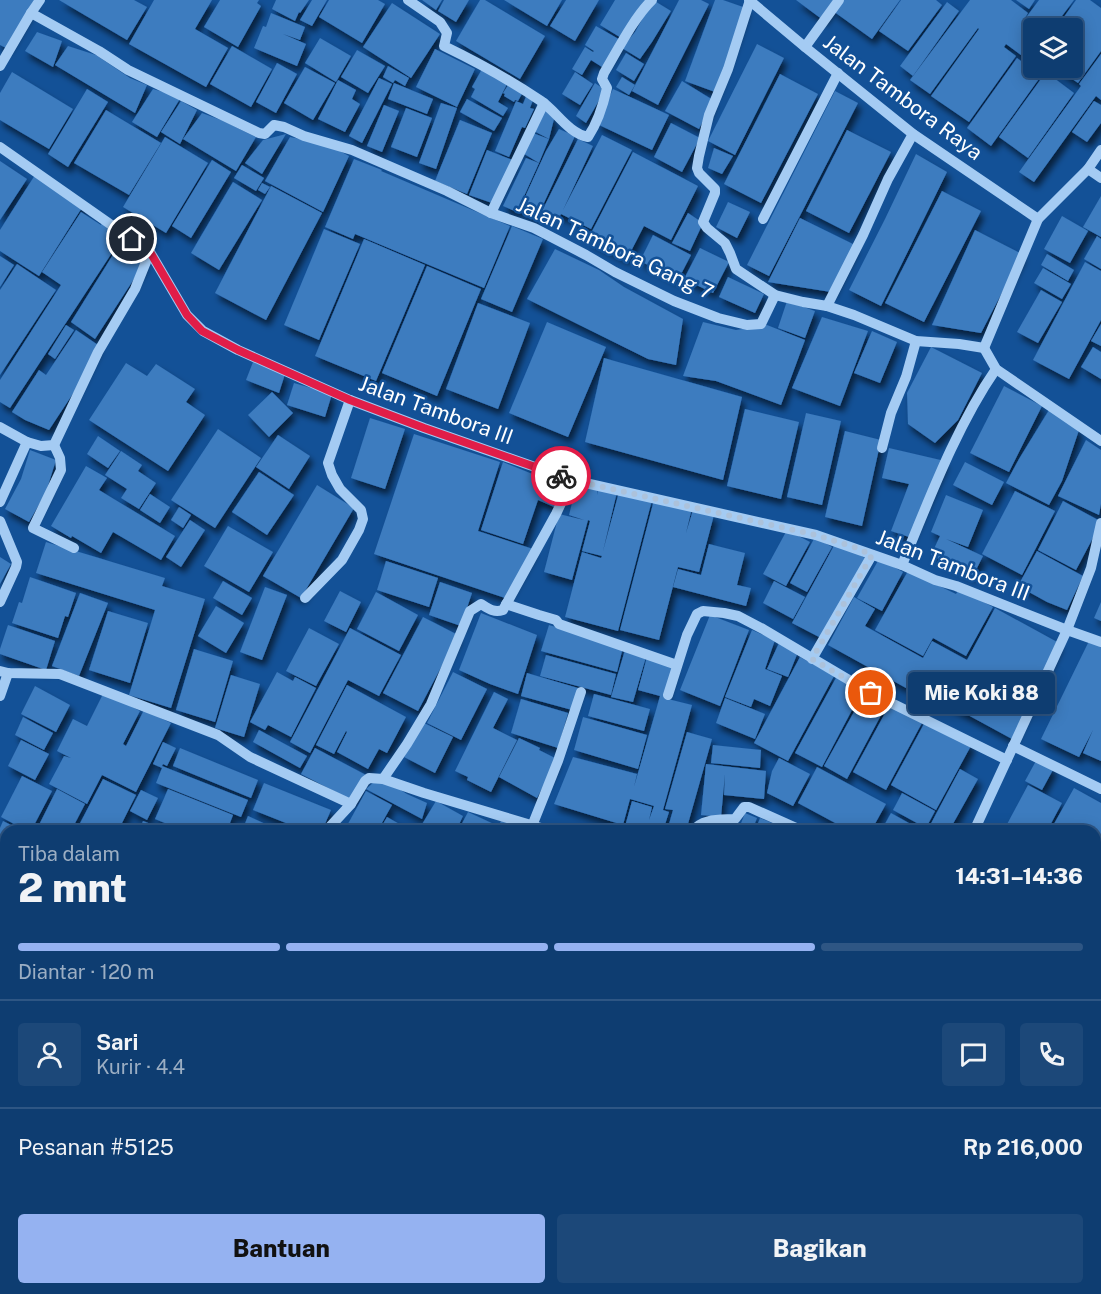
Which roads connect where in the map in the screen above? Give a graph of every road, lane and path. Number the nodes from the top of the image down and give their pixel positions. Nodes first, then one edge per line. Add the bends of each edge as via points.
1 (40, 0) edge
2 (408, 0) edge
3 (652, 0) edge
4 (750, 0) edge
5 (839, 0) edge
6 (31, 13) junction
7 (806, 47) junction
8 (0, 66) edge
9 (838, 73) junction
10 (544, 103) junction
11 (913, 134) junction
12 (0, 147) edge
13 (1101, 150) edge
14 (1088, 169) junction
15 (1101, 178) edge
16 (491, 213) junction
17 (763, 219) dead end
18 (1038, 219) junction
19 (150, 252) junction
20 (775, 295) junction
21 (827, 306) junction
22 (916, 341) junction
23 (984, 348) junction
24 (996, 369) junction
25 (350, 400) junction
26 (0, 427) edge
27 (1101, 441) edge
28 (27, 442) junction
29 (54, 445) junction
30 (882, 448) dead end
31 (572, 480) junction
32 (0, 502) edge
33 (0, 521) edge
34 (1101, 523) edge
35 (74, 548) dead end
36 (872, 555) junction
37 (902, 565) junction
38 (305, 598) dead end
39 (0, 602) edge
40 (506, 604) junction
41 (1067, 630) junction
42 (1101, 642) edge
43 (812, 659) junction
44 (677, 665) junction
45 (4, 672) edge
46 (581, 692) dead end
47 (668, 695) dead end
48 (0, 696) edge
49 (1013, 746) junction
50 (1006, 760) junction
51 (384, 779) junction
52 (1101, 789) edge
53 (351, 804) junction
54 (332, 825) edge
55 (529, 825) edge
56 (532, 825) edge
57 (697, 825) edge
58 (790, 825) edge
59 (977, 825) edge

1 - 6 street
2 - 10 street via 440,22 447,33 444,46
3 - 10 street via 604,73 607,88 603,108 588,137 579,134
4 - 7 street, Jalan Tambora Raya
4 - 20 street via 709,115 697,168 715,189 704,222 707,228 725,243 736,269
5 - 7 street
6 - 8 street
6 - 16 street, Jalan Tambora Gang 7 via 128,70 259,133 265,134 273,125 284,127 352,150
7 - 9 street, Jalan Tambora Raya
9 - 11 street, Jalan Tambora Raya
9 - 17 street
10 - 16 street, Jalan Tambora Gang 7
11 - 18 street, Jalan Tambora Raya
11 - 21 street
12 - 19 street, Jalan Tambora III
13 - 14 street
14 - 15 street
14 - 18 street
16 - 20 street, Jalan Tambora Gang 7 via 534,228 674,301 718,318 761,324
18 - 23 street
19 - 25 street, Jalan Tambora III via 187,315 202,331
19 - 29 street via 135,290 98,352
20 - 21 street
21 - 22 street
22 - 23 street
22 - 30 street
23 - 24 street
24 - 27 street
24 - 37 street via 952,448
25 - 31 street, Jalan Tambora III
25 - 38 street via 328,463 340,489 361,510 363,519 342,560
26 - 28 street
28 - 29 street
28 - 32 street
29 - 35 street via 61,470 33,528
31 - 36 street, Jalan Tambora III via 816,535
31 - 40 street
33 - 39 street via 17,562
34 - 41 street via 1091,568
36 - 37 street, Jalan Tambora III
36 - 43 street
37 - 41 street, Jalan Tambora III
40 - 44 street
40 - 51 street via 497,612 481,604 470,611 431,704
41 - 42 street, Jalan Tambora III
41 - 49 street
43 - 44 street via 738,616 703,611 697,614
43 - 50 street
44 - 47 street
45 - 48 street
45 - 53 street via 60,674 218,735 250,757
46 - 56 street
49 - 50 street
49 - 52 street
50 - 59 street
51 - 53 street via 365,780
51 - 55 street
53 - 54 street
57 - 58 street via 735,819 744,807 749,807

